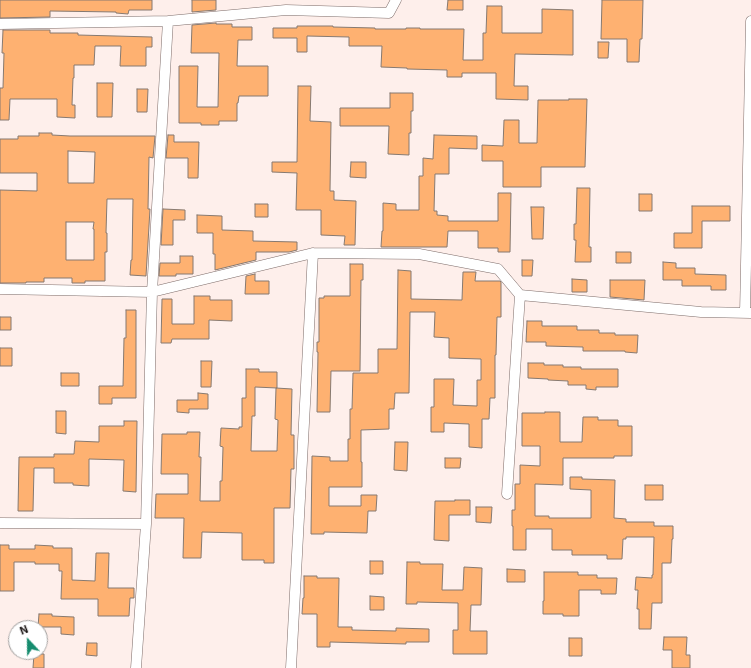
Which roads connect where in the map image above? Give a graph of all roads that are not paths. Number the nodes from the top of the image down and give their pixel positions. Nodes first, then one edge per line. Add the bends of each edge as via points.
1 (396, 0) edge
2 (168, 21) junction
3 (751, 21) edge
4 (0, 24) edge
5 (313, 253) junction
6 (0, 289) edge
7 (152, 292) junction
8 (520, 295) junction
9 (748, 313) edge
10 (507, 494) dead end
11 (0, 523) edge
12 (146, 524) junction
13 (136, 668) edge
14 (291, 668) edge

1 - 2 street via 389,12 286,10
2 - 4 street
2 - 7 street
3 - 9 street
5 - 7 street
5 - 8 street via 419,254 498,269
5 - 14 street
6 - 7 street
7 - 12 street
8 - 9 street via 701,312
8 - 10 street
11 - 12 street
12 - 13 street

